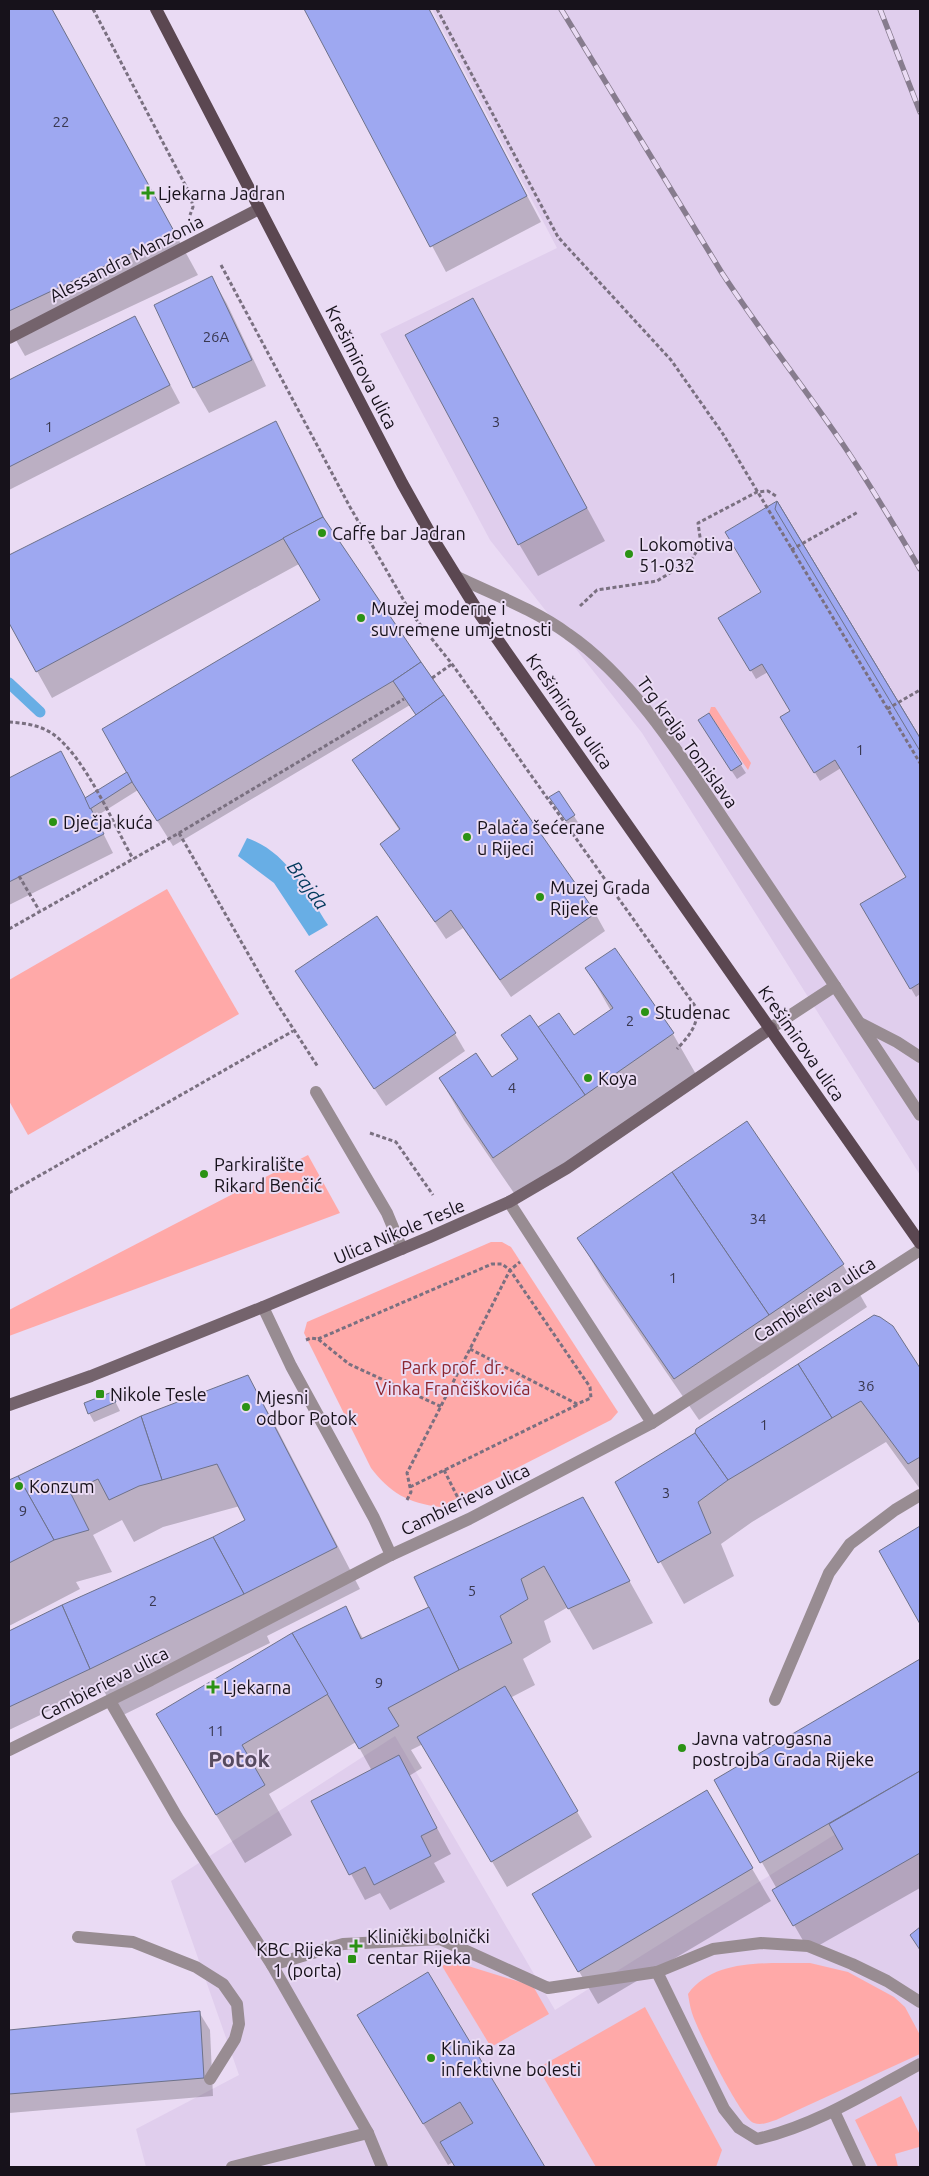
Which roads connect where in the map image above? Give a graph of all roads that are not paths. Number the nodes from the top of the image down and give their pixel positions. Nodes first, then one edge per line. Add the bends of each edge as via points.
1 (156, 9) edge
2 (260, 209) junction
3 (9, 338) edge
4 (457, 577) junction
5 (835, 986) junction
6 (860, 1023) junction
7 (771, 1028) junction
8 (920, 1057) edge
9 (316, 1092) dead end
10 (920, 1115) edge
11 (509, 1202) junction
12 (920, 1243) edge
13 (402, 1249) junction
14 (920, 1250) edge
15 (263, 1308) junction
16 (9, 1405) edge
17 (652, 1423) junction
18 (920, 1495) edge
19 (391, 1555) junction
20 (775, 1700) dead end
21 (110, 1701) junction
22 (9, 1750) edge
23 (78, 1937) dead end
24 (272, 1965) junction
25 (657, 1972) junction
26 (920, 2002) edge
27 (920, 2064) edge
28 (210, 2079) dead end
29 (834, 2111) junction
30 (368, 2133) junction
31 (232, 2167) edge
32 (382, 2167) edge
33 (860, 2167) edge

1 - 2 main road, Krešimirova ulica
2 - 3 main road, Alessandra Manzonia
2 - 4 main road, Krešimirova ulica via 402,483
4 - 5 street, Trg kralja Tomislava via 569,634 620,681 693,775
4 - 7 main road, Krešimirova ulica
5 - 6 street, Trg kralja Tomislava
5 - 7 street
6 - 8 street
6 - 10 street, Trg kralja Tomislava
7 - 11 main road, Ulica Nikole Tesle via 567,1168
7 - 12 main road, Krešimirova ulica
9 - 13 street via 386,1213
11 - 13 main road, Ulica Nikole Tesle
11 - 17 street
13 - 15 main road, Ulica Nikole Tesle
14 - 17 street, Cambierieva ulica
15 - 16 main road, Ulica Nikole Tesle
15 - 19 street
17 - 19 street, Cambierieva ulica via 478,1514
18 - 20 street via 850,1544 829,1573
19 - 21 street, Cambierieva ulica
21 - 22 street, Cambierieva ulica
21 - 24 street via 177,1817
23 - 28 street via 133,1942 196,1967 223,1984 237,2004 239,2024 235,2039
24 - 25 street via 343,1944 440,1938 548,1988
24 - 30 street
25 - 26 street via 713,1949 761,1943 808,1946 887,1981
25 - 29 street via 724,2108 739,2128 757,2139 778,2135
27 - 29 street
29 - 33 street
30 - 31 street
30 - 32 street

